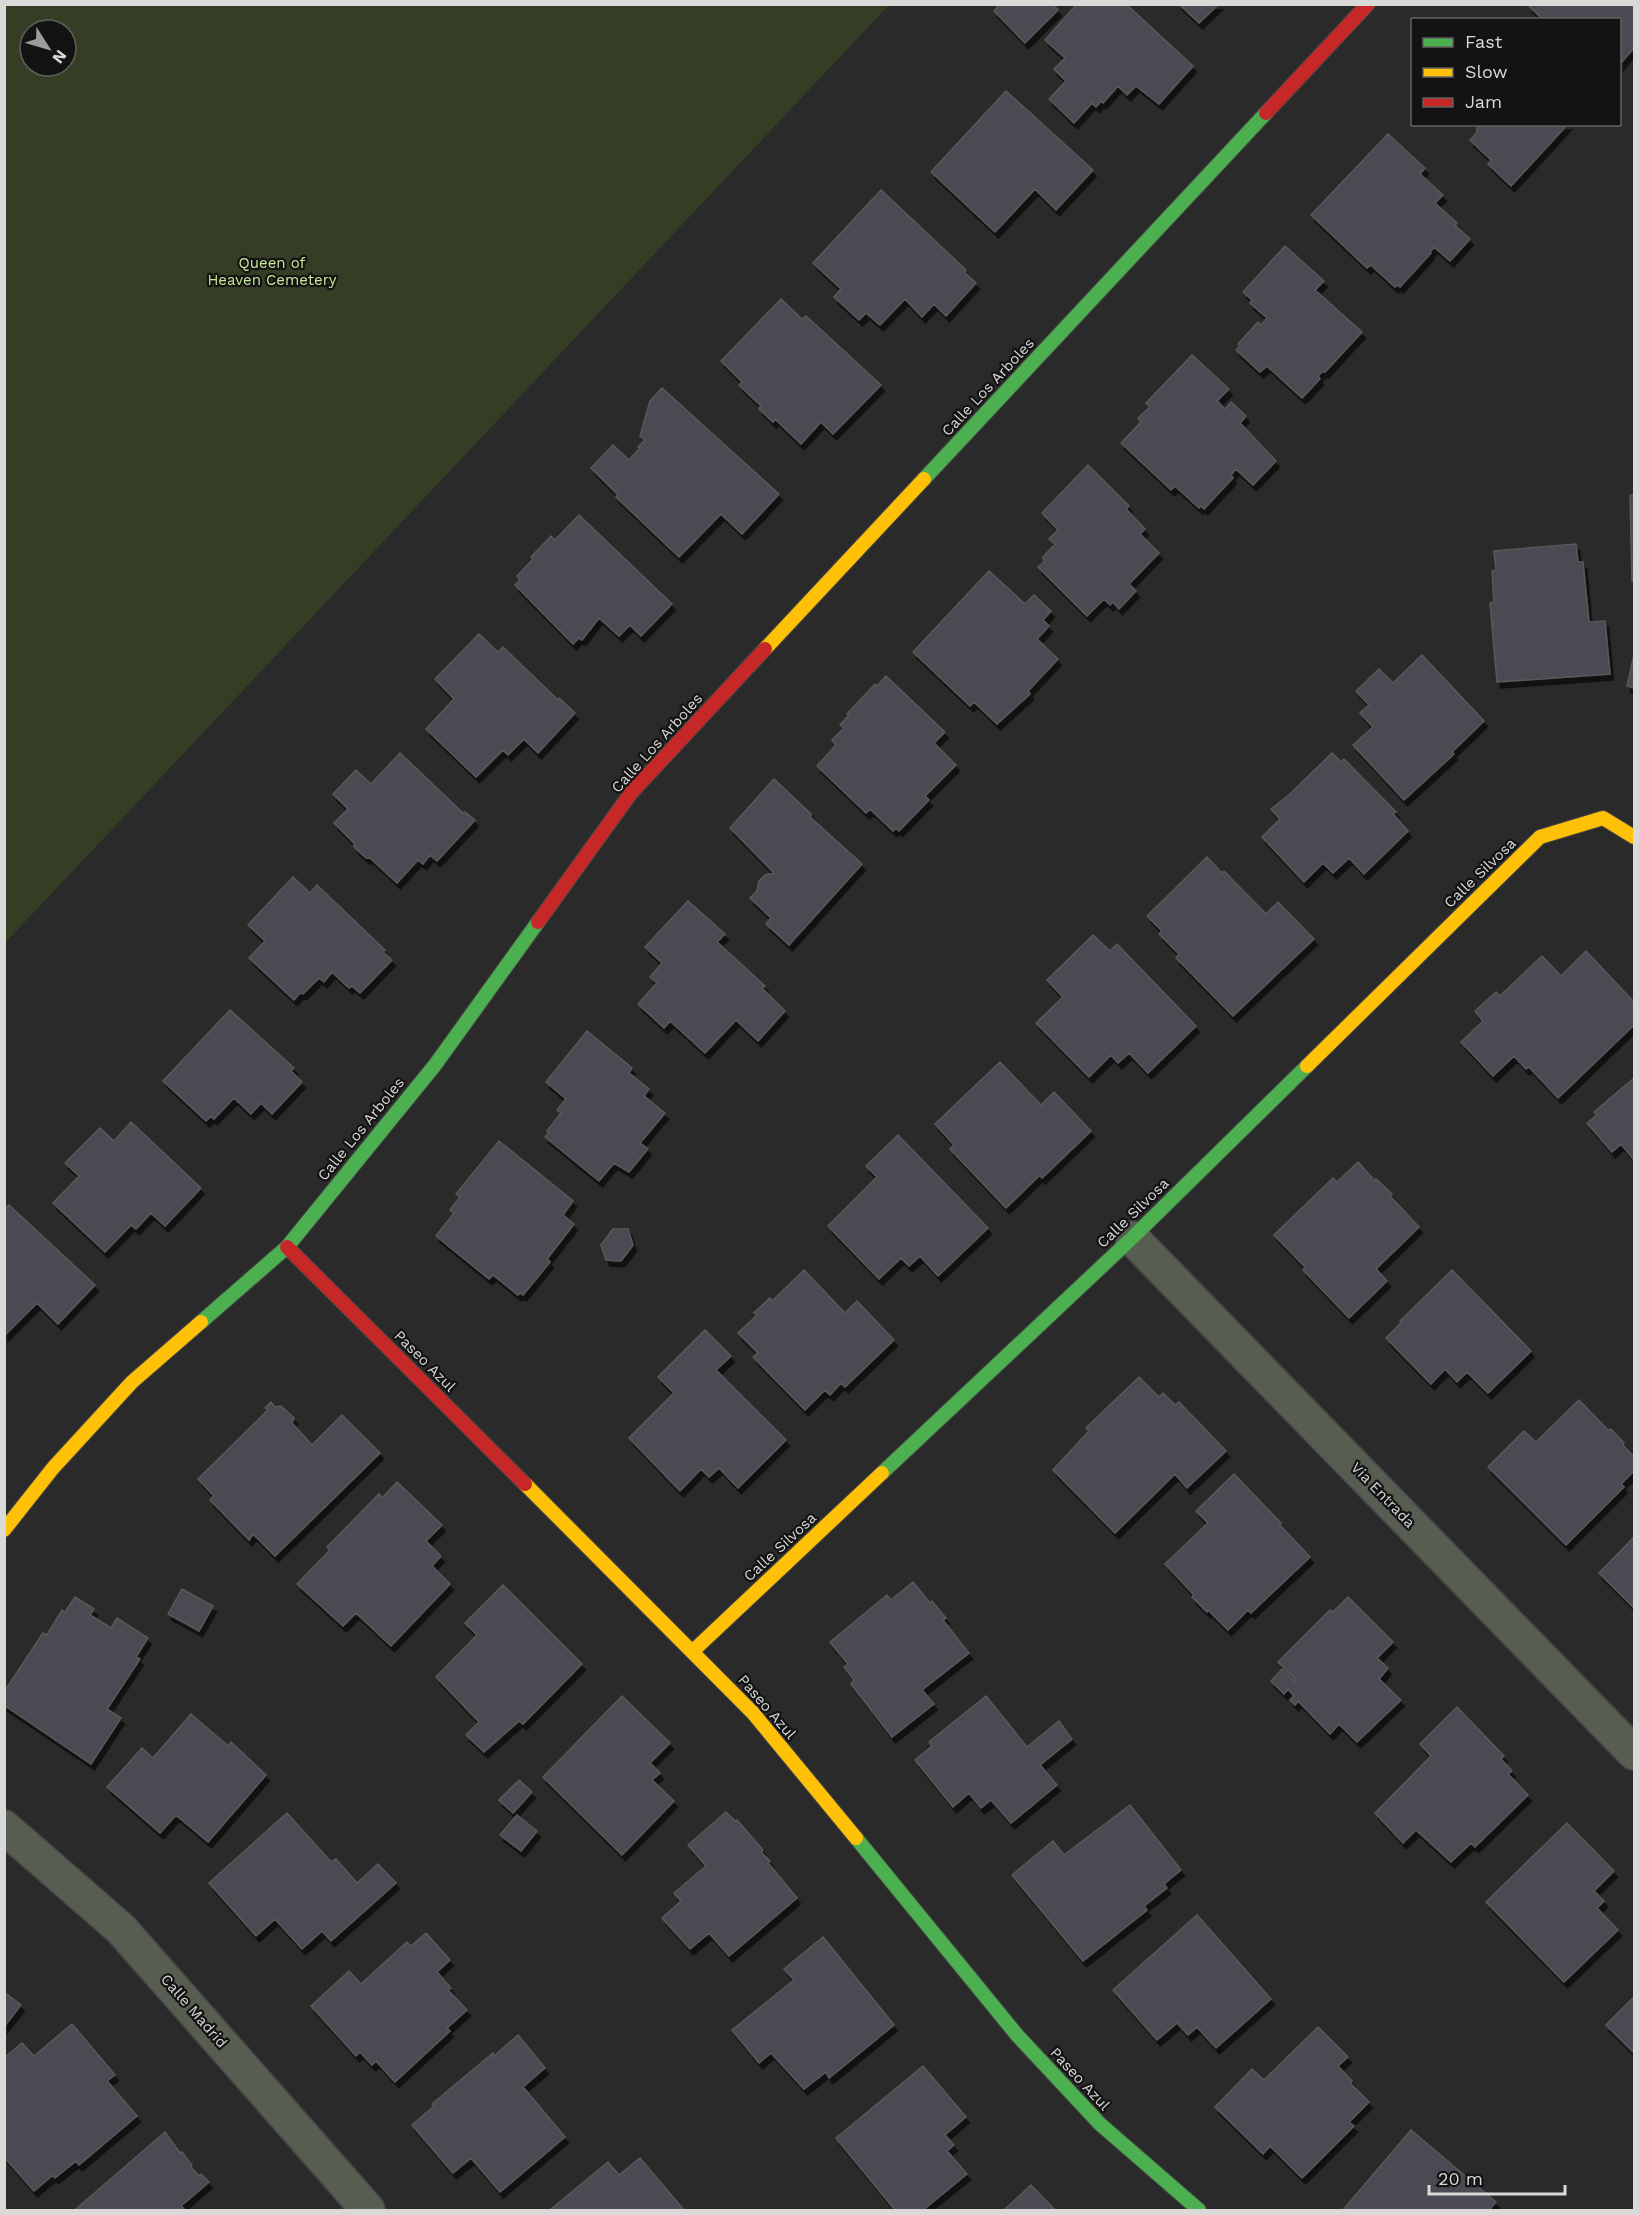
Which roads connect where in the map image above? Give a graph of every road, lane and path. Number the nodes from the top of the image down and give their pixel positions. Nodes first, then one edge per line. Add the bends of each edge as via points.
1 (1368, 4) edge
2 (1635, 837) edge
3 (1132, 1238) junction
4 (287, 1247) junction
5 (4, 1530) edge
6 (693, 1651) junction
7 (1635, 1753) edge
8 (4, 1827) edge
9 (368, 2211) edge
10 (1199, 2211) edge

1 - 4 street, Calle Los Arboles via 631,793 435,1065
2 - 3 street, Calle Silvosa via 1603,818 1540,837
3 - 6 street, Calle Silvosa
3 - 7 street, Via Entrada
4 - 5 street, Calle Los Arboles via 132,1382 53,1468
4 - 6 street, Paseo Azul
6 - 10 street, Paseo Azul via 753,1713 1017,2035 1100,2124
8 - 9 street, Calle Madrid via 121,1929

